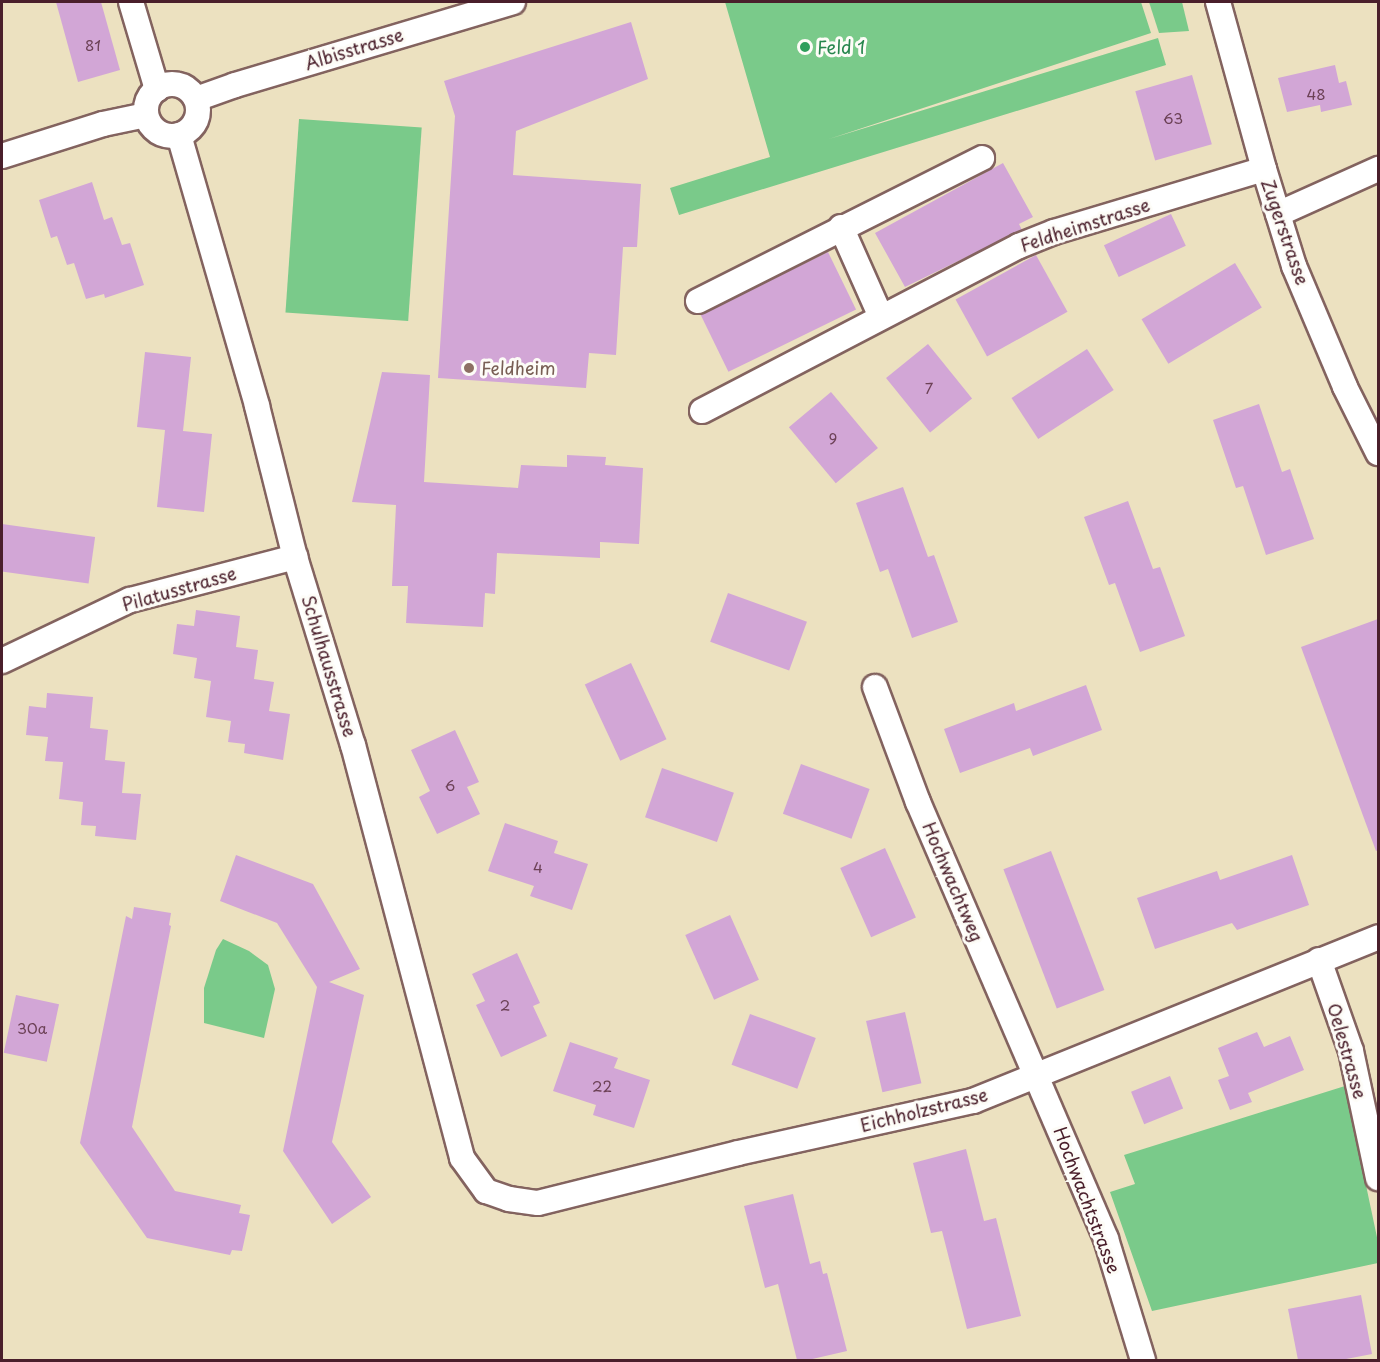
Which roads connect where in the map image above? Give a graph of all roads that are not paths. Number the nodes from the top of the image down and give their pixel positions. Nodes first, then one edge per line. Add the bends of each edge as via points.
1 (131, 2) edge
2 (513, 2) edge
3 (1218, 2) edge
4 (157, 89) junction
5 (196, 99) junction
6 (146, 115) junction
7 (179, 135) junction
8 (2, 156) edge
9 (982, 158) dead end
10 (1264, 169) junction
11 (1378, 169) edge
12 (1278, 214) junction
13 (841, 227) junction
14 (698, 301) dead end
15 (881, 317) junction
16 (702, 411) dead end
17 (1378, 453) edge
18 (296, 557) junction
19 (2, 661) edge
20 (875, 687) dead end
21 (1378, 937) edge
22 (1319, 960) junction
23 (1037, 1075) junction
24 (1378, 1178) edge
25 (486, 1191) joint
26 (1143, 1360) edge

1 - 4 street
2 - 5 street, Albisstrasse
3 - 10 street, Zugerstrasse
4 - 5 street via 181,85
4 - 6 street via 147,100
5 - 7 street via 196,121
6 - 7 street via 160,133
6 - 8 street via 103,124
7 - 18 street, Schulhausstrasse
9 - 13 street
10 - 12 street, Zugerstrasse
10 - 15 street, Feldheimstrasse via 1036,239
11 - 12 street
12 - 17 street, Zugerstrasse via 1294,266 1345,387
13 - 14 street
13 - 15 street
15 - 16 street, Feldheimstrasse
18 - 19 street, Pilatusstrasse via 130,600
18 - 25 street, Schulhausstrasse via 353,746 462,1158
20 - 23 street, Hochwachtweg via 918,802
21 - 22 street, Eichholzstrasse
22 - 23 street, Eichholzstrasse
22 - 24 street, Oelestrasse via 1351,1051
23 - 25 street, Eichholzstrasse via 973,1101 738,1153 538,1203
23 - 26 street, Hochwachtstrasse via 1106,1239

